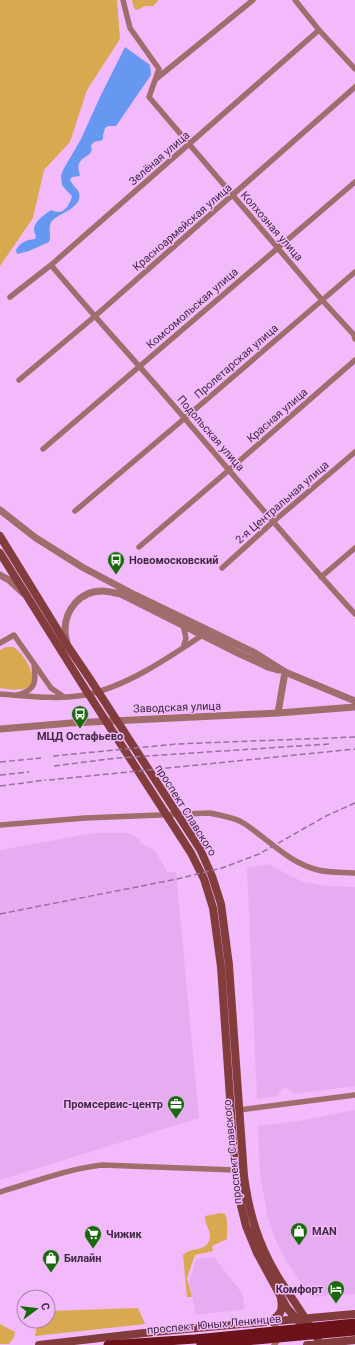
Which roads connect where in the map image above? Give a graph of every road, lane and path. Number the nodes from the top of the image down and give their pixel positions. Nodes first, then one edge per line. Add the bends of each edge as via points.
1 (123, 0) edge
2 (253, 0) edge
3 (295, 0) edge
4 (319, 30) junction
5 (355, 69) edge
6 (154, 80) junction
7 (355, 87) edge
8 (189, 145) junction
9 (355, 182) edge
10 (232, 196) junction
11 (277, 248) junction
12 (51, 265) junction
13 (355, 272) edge
14 (10, 297) dead end
15 (322, 300) junction
16 (94, 317) junction
17 (355, 337) edge
18 (355, 360) edge
19 (139, 366) junction
20 (19, 380) dead end
21 (185, 418) junction
22 (43, 449) dead end
23 (355, 452) edge
24 (229, 470) junction
25 (0, 510) edge
26 (75, 511) dead end
27 (274, 521) junction
28 (0, 536) edge
29 (139, 547) dead end
30 (355, 548) edge
31 (0, 554) edge
32 (222, 568) dead end
33 (0, 575) edge
34 (321, 578) junction
35 (28, 598) junction
36 (355, 614) edge
37 (183, 625) junction
38 (209, 631) junction
39 (203, 635) junction
40 (0, 643) edge
41 (67, 645) junction
42 (183, 648) junction
43 (34, 664) junction
44 (285, 672) junction
45 (0, 694) edge
46 (15, 696) junction
47 (65, 698) junction
48 (355, 701) edge
49 (355, 707) edge
50 (278, 713) junction
51 (0, 729) edge
52 (0, 825) edge
53 (355, 873) edge
54 (355, 1095) edge
55 (239, 1110) junction
56 (235, 1170) junction
57 (0, 1192) edge
58 (280, 1294) junction
59 (355, 1314) edge
60 (345, 1315) junction
61 (306, 1318) junction
62 (296, 1319) junction
63 (267, 1321) junction
64 (355, 1323) edge
65 (324, 1330) junction
66 (355, 1331) edge
67 (351, 1341) edge
68 (198, 1342) edge
69 (320, 1344) edge
70 (39, 1345) edge
71 (108, 1345) edge
72 (274, 1345) edge
73 (307, 1345) edge

1 - 6 street, Колхозная улица via 130,28 159,69
2 - 6 street
3 - 4 street
4 - 5 street
4 - 8 street, Зелёная улица
6 - 8 street, Колхозная улица via 149,97
7 - 10 street, Красноармейская улица
8 - 10 street, Колхозная улица
8 - 12 street, Зелёная улица
9 - 11 street, Комсомольская улица
10 - 11 street, Колхозная улица
10 - 16 street, Красноармейская улица
11 - 15 street, Колхозная улица
11 - 19 street, Комсомольская улица
12 - 14 street, Зелёная улица
12 - 16 street, Подольская улица
13 - 15 street, Пролетарская улица
15 - 17 street, Колхозная улица
15 - 21 street, Пролетарская улица
16 - 19 street, Подольская улица
16 - 20 street, Красноармейская улица
18 - 24 street, Красная улица
19 - 21 street, Подольская улица
19 - 22 street, Комсомольская улица
21 - 24 street, Подольская улица
21 - 26 street, Пролетарская улица
23 - 27 street, 2-я Центральная улица
24 - 27 street, Подольская улица
24 - 29 street, Красная улица
25 - 38 street via 36,538 82,567
27 - 32 street, 2-я Центральная улица
27 - 34 street, Подольская улица
28 - 41 main road, проспект Славского
30 - 34 street
31 - 35 main road, проспект Славского
33 - 35 street
34 - 36 street, Подольская улица
35 - 56 main road, проспект Славского via 191,853 204,879 213,908 221,967
37 - 39 street
37 - 41 street via 120,594 96,591 79,599 71,607 66,621
37 - 42 street via 186,638
38 - 39 street
38 - 44 street via 255,653
39 - 42 street
39 - 44 street via 268,667
40 - 43 street via 14,635
41 - 55 main road, проспект Славского via 200,849 212,876 221,904 229,965
42 - 47 street via 116,686
43 - 46 street via 36,682 28,691
43 - 47 street via 51,688
44 - 48 street
44 - 50 street
45 - 46 street
46 - 47 street
49 - 50 street, Заводская улица
50 - 51 street, Заводская улица via 80,722
52 - 53 street via 85,818 210,813 230,817 245,824 280,852 302,864 318,870
54 - 55 street
55 - 61 main road, проспект Славского via 244,1176 252,1223 277,1276
56 - 57 street via 102,1165 82,1167
56 - 58 main road, проспект Славского via 248,1232
58 - 62 main road, проспект Славского
58 - 63 main road via 281,1313
59 - 60 main road
60 - 61 main road
60 - 67 street via 336,1319 333,1331 338,1338
61 - 62 main road
61 - 69 main road, проспект Славского
62 - 63 main road
62 - 69 main road, проспект Славского
63 - 70 main road
63 - 72 street via 277,1326 279,1331 278,1341
64 - 65 main road
65 - 66 main road
65 - 68 main road, проспект Юных Ленинцев
67 - 69 main road
68 - 71 main road, проспект Юных Ленинцев
69 - 73 main road

